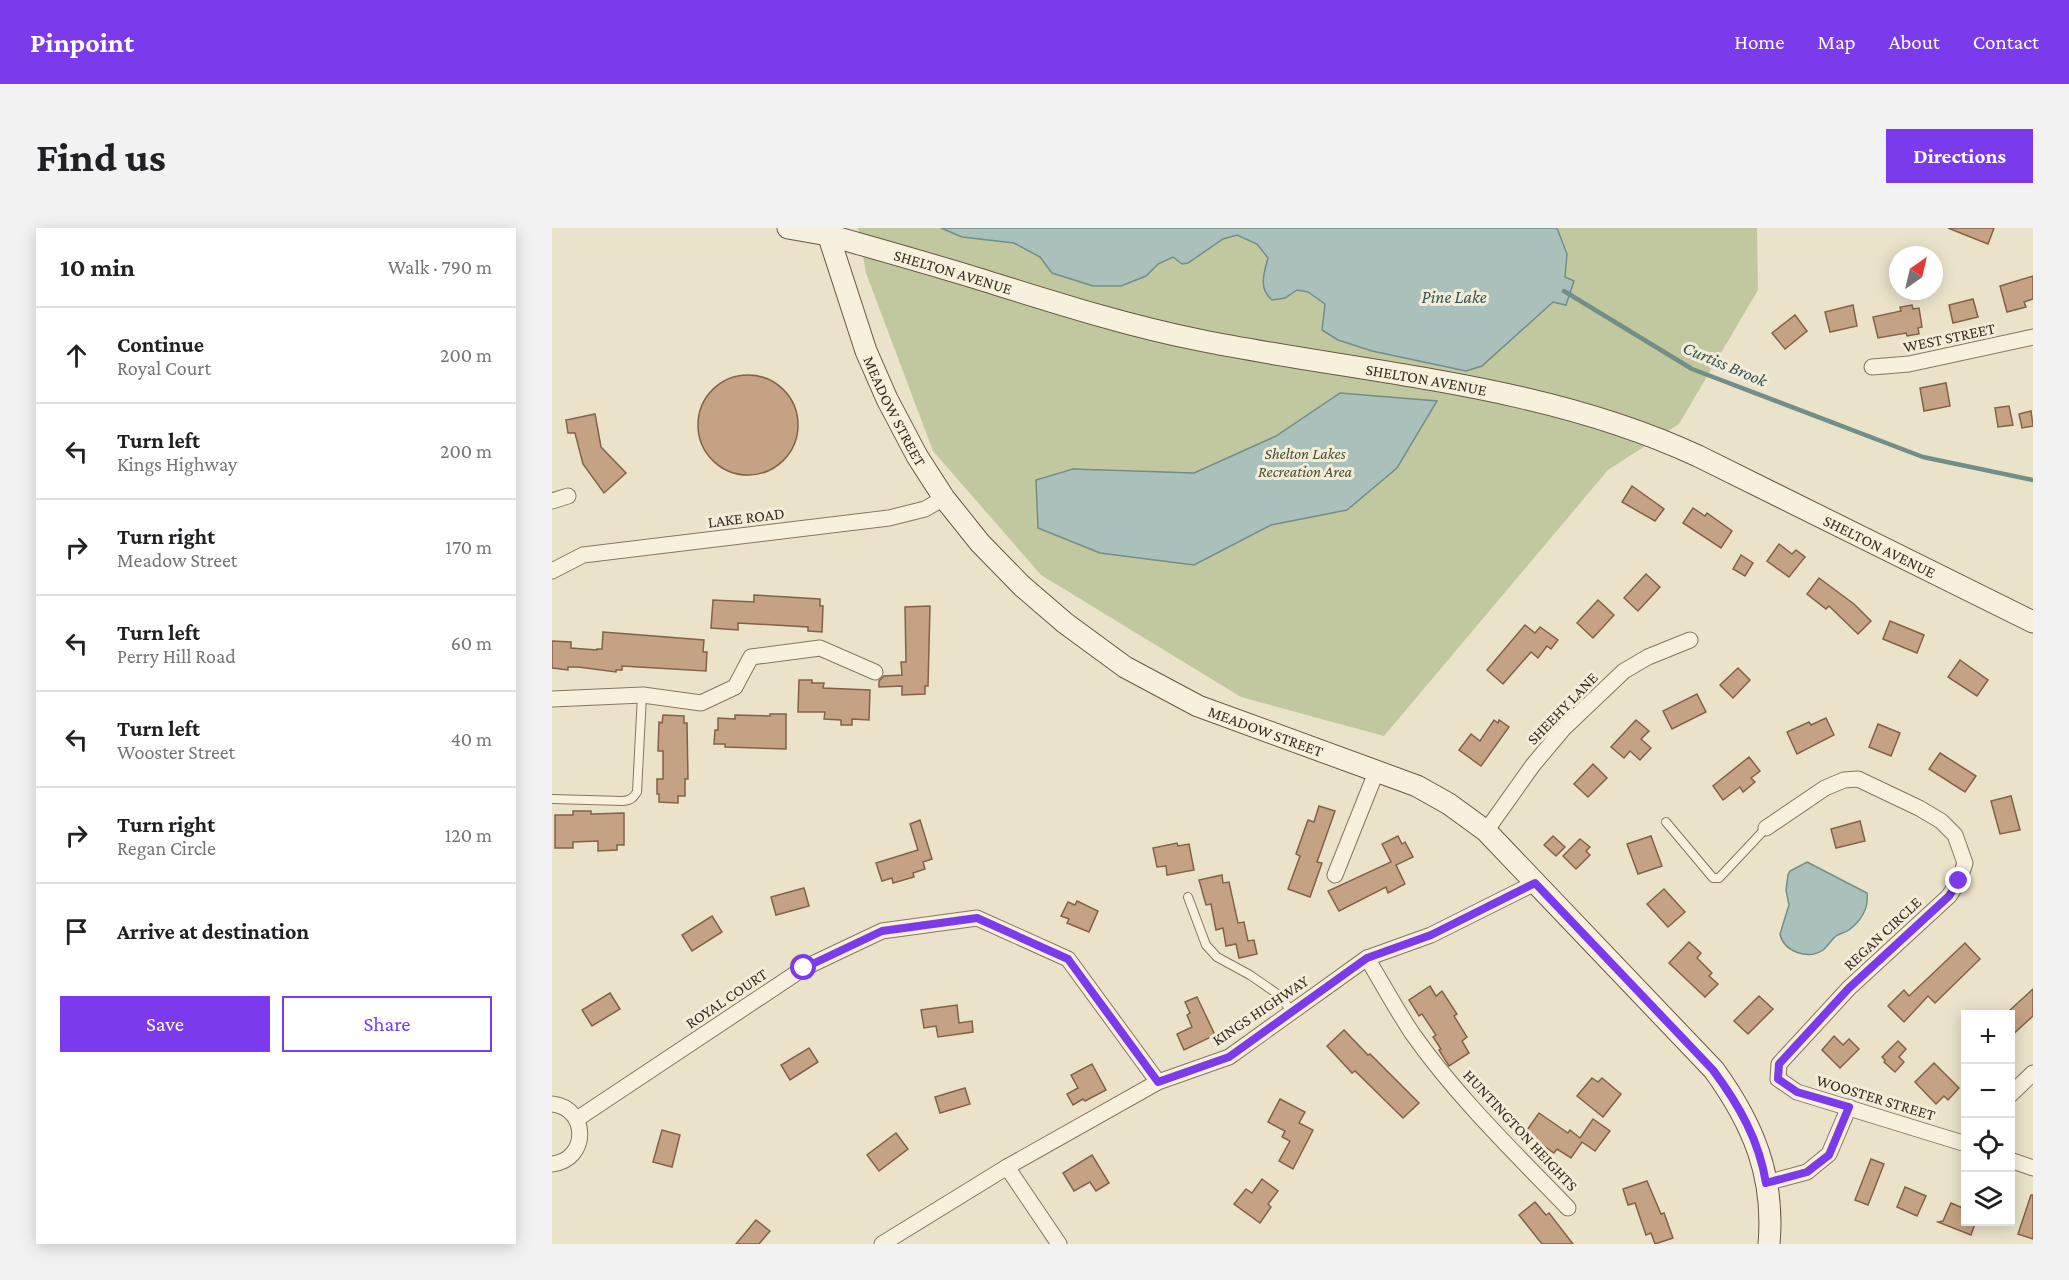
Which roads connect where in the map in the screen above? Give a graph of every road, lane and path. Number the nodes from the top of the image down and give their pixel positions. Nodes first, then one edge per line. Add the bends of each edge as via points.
1 (788, 228) edge
2 (827, 232) edge
3 (2033, 338) edge
4 (1872, 367) dead end
5 (568, 496) dead end
6 (944, 498) junction
7 (552, 501) edge
8 (552, 571) edge
9 (2033, 622) edge
10 (1690, 640) dead end
11 (875, 672) dead end
12 (642, 695) junction
13 (552, 699) edge
14 (1377, 770) junction
15 (552, 799) edge
16 (1666, 822) dead end
17 (1766, 828) joint
18 (1485, 831) junction
19 (1335, 875) dead end
20 (1535, 883) junction
21 (1188, 897) dead end
22 (1367, 958) junction
23 (1292, 1011) junction
24 (2033, 1073) edge
25 (1778, 1079) joint
26 (1158, 1082) junction
27 (2015, 1090) edge
28 (552, 1104) edge
29 (1849, 1107) junction
30 (577, 1119) junction
31 (1961, 1141) edge
32 (2015, 1162) edge
33 (552, 1164) edge
34 (1007, 1167) junction
35 (2033, 1168) edge
36 (1766, 1183) junction
37 (1568, 1208) dead end
38 (882, 1244) edge
39 (1059, 1244) edge
40 (1769, 1244) edge

1 - 2 street, SHELTON AVENUE
2 - 6 street, MEADOW STREET via 866,351 887,399
2 - 9 street, SHELTON AVENUE via 1141,327 1262,352 1474,387 1613,421 1698,456
3 - 4 street, WEST STREET via 1909,364
5 - 7 street
6 - 8 street, LAKE ROAD via 889,518 583,555
6 - 14 street, MEADOW STREET via 1022,586 1125,667 1198,706
10 - 18 street, SHEEHY LANE via 1624,671 1564,728
11 - 12 street via 820,648 751,657 735,687 701,703
12 - 13 street
12 - 15 lane via 637,792 633,797 623,801
14 - 18 street, MEADOW STREET via 1449,804
14 - 19 street
16 - 17 lane via 1713,878 1719,878
17 - 25 street, REGAN CIRCLE via 1825,788 1858,779 1941,821 1955,835 1965,862 1949,896 1849,988 1779,1064
18 - 20 street, MEADOW STREET
20 - 22 street, KINGS HIGHWAY via 1431,935
20 - 36 street, MEADOW STREET via 1713,1070 1755,1139
21 - 23 lane via 1206,945 1217,957 1275,993
22 - 23 street, KINGS HIGHWAY
22 - 37 street, HUNTINGTON HEIGHTS via 1412,1033 1479,1116
23 - 26 street, KINGS HIGHWAY via 1229,1057
24 - 27 street
25 - 29 street, WOOSTER STREET via 1797,1092
26 - 30 street, ROYAL COURT via 1068,959 977,918 882,931 804,968
26 - 34 street, KINGS HIGHWAY
28 - 30 street via 567,1109
29 - 31 street, WOOSTER STREET
29 - 36 street via 1829,1155 1807,1172
30 - 33 street via 581,1136 577,1148 569,1158
32 - 35 street
34 - 38 street, KINGS HIGHWAY
34 - 39 street
36 - 40 street, MEADOW STREET

